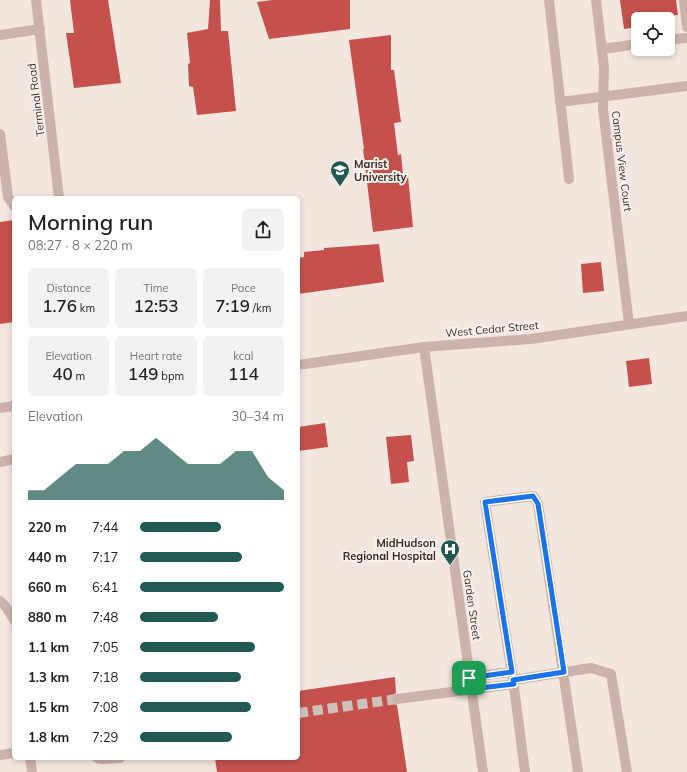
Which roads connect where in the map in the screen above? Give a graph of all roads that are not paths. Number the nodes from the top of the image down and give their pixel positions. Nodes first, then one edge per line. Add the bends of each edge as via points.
1 (36, 0) edge
2 (549, 0) edge
3 (596, 0) edge
4 (684, 0) edge
5 (687, 27) edge
6 (40, 30) junction
7 (0, 35) edge
8 (687, 38) edge
9 (675, 39) edge
10 (631, 45) edge
11 (602, 49) junction
12 (687, 86) edge
13 (604, 97) junction
14 (560, 102) junction
15 (0, 134) edge
16 (569, 179) dead end
17 (59, 196) edge
18 (12, 203) edge
19 (687, 316) edge
20 (629, 324) junction
21 (424, 347) junction
22 (300, 365) edge
23 (12, 406) edge
24 (0, 408) edge
25 (12, 459) edge
26 (0, 462) edge
27 (0, 601) edge
28 (12, 617) edge
29 (564, 672) junction
30 (469, 678) junction
31 (513, 679) junction
32 (471, 689) junction
33 (397, 699) tunnel mouth
34 (12, 753) edge
35 (0, 755) edge
36 (30, 760) edge
37 (32, 772) edge
38 (483, 772) edge
39 (525, 772) edge
40 (578, 772) edge
41 (627, 772) edge

1 - 6 street, Terminal Road
2 - 14 street
3 - 11 street, Campus View Court
4 - 5 street
6 - 7 street
6 - 17 street, Terminal Road
8 - 9 street
10 - 11 street
11 - 13 street, Campus View Court
12 - 13 street
13 - 14 street
13 - 20 street, Campus View Court via 603,109
14 - 16 street
15 - 18 street via 8,197
19 - 20 street, West Cedar Street
20 - 21 street, West Cedar Street via 531,339
21 - 22 street, West Cedar Street
21 - 30 street, Garden Street
23 - 24 street
25 - 26 street
27 - 28 street
29 - 31 street
29 - 31 street via 538,504 533,496 485,502
29 - 40 street
29 - 41 street via 591,668 611,674
30 - 31 street
30 - 32 street, Garden Street
31 - 32 street
31 - 39 street
32 - 33 street
32 - 38 street, Garden Street
34 - 35 street
36 - 37 street

